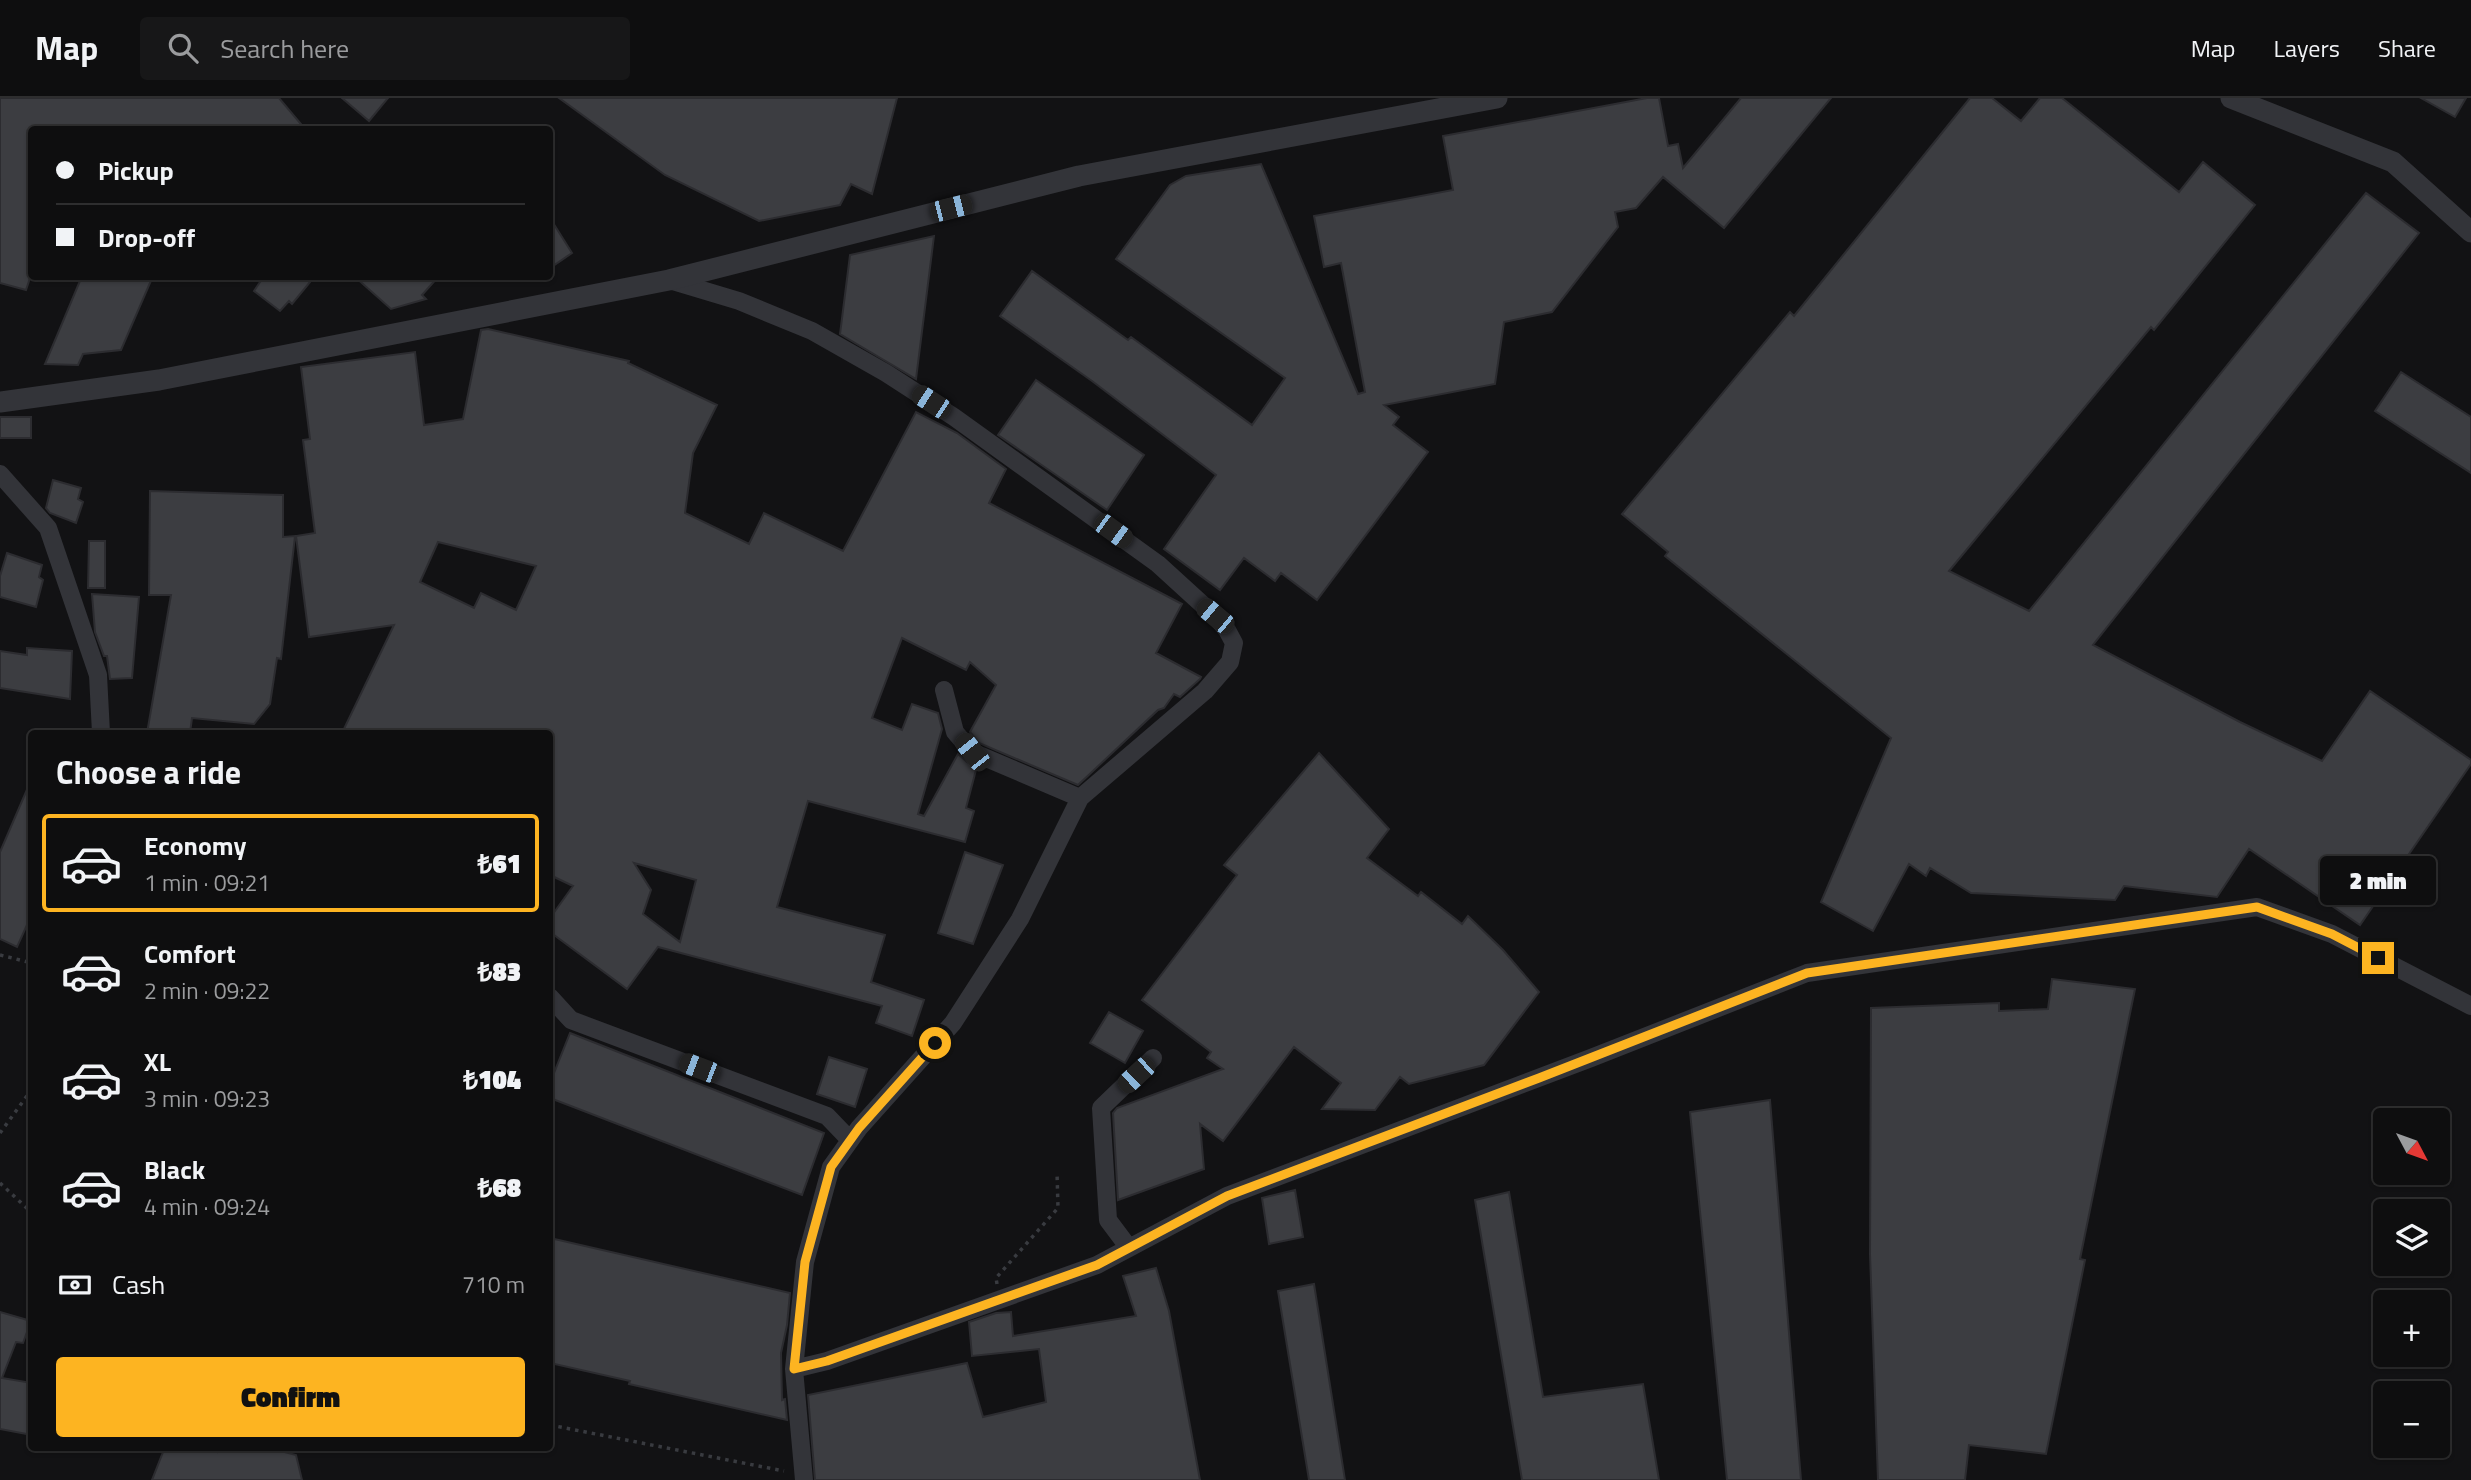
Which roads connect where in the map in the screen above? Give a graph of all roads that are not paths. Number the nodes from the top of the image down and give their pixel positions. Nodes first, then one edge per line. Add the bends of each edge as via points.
1 (1497, 98) edge
2 (2231, 98) edge
3 (2471, 232) edge
4 (669, 280) junction
5 (0, 402) edge
6 (0, 474) edge
7 (944, 690) dead end
8 (101, 730) edge
9 (1080, 798) junction
10 (553, 1000) edge
11 (2471, 1006) edge
12 (1153, 1058) dead end
13 (850, 1140) junction
14 (1129, 1248) junction
15 (794, 1369) junction
16 (804, 1477) edge

1 - 4 street via 1079,176
2 - 3 street via 2393,162
4 - 5 street via 159,380
4 - 9 street via 739,301 812,331 886,373 1158,565 1227,630 1234,643 1230,662 1205,691
6 - 8 street via 48,528 98,674
7 - 9 street via 956,732 972,752
9 - 13 street via 1020,919 953,1023
10 - 13 street via 571,1020 827,1116
11 - 14 street via 2332,934 2257,907 1807,973 1227,1196
12 - 14 street via 1101,1108 1108,1220
13 - 15 street via 831,1167 805,1262
14 - 15 street via 1097,1265
15 - 16 street

